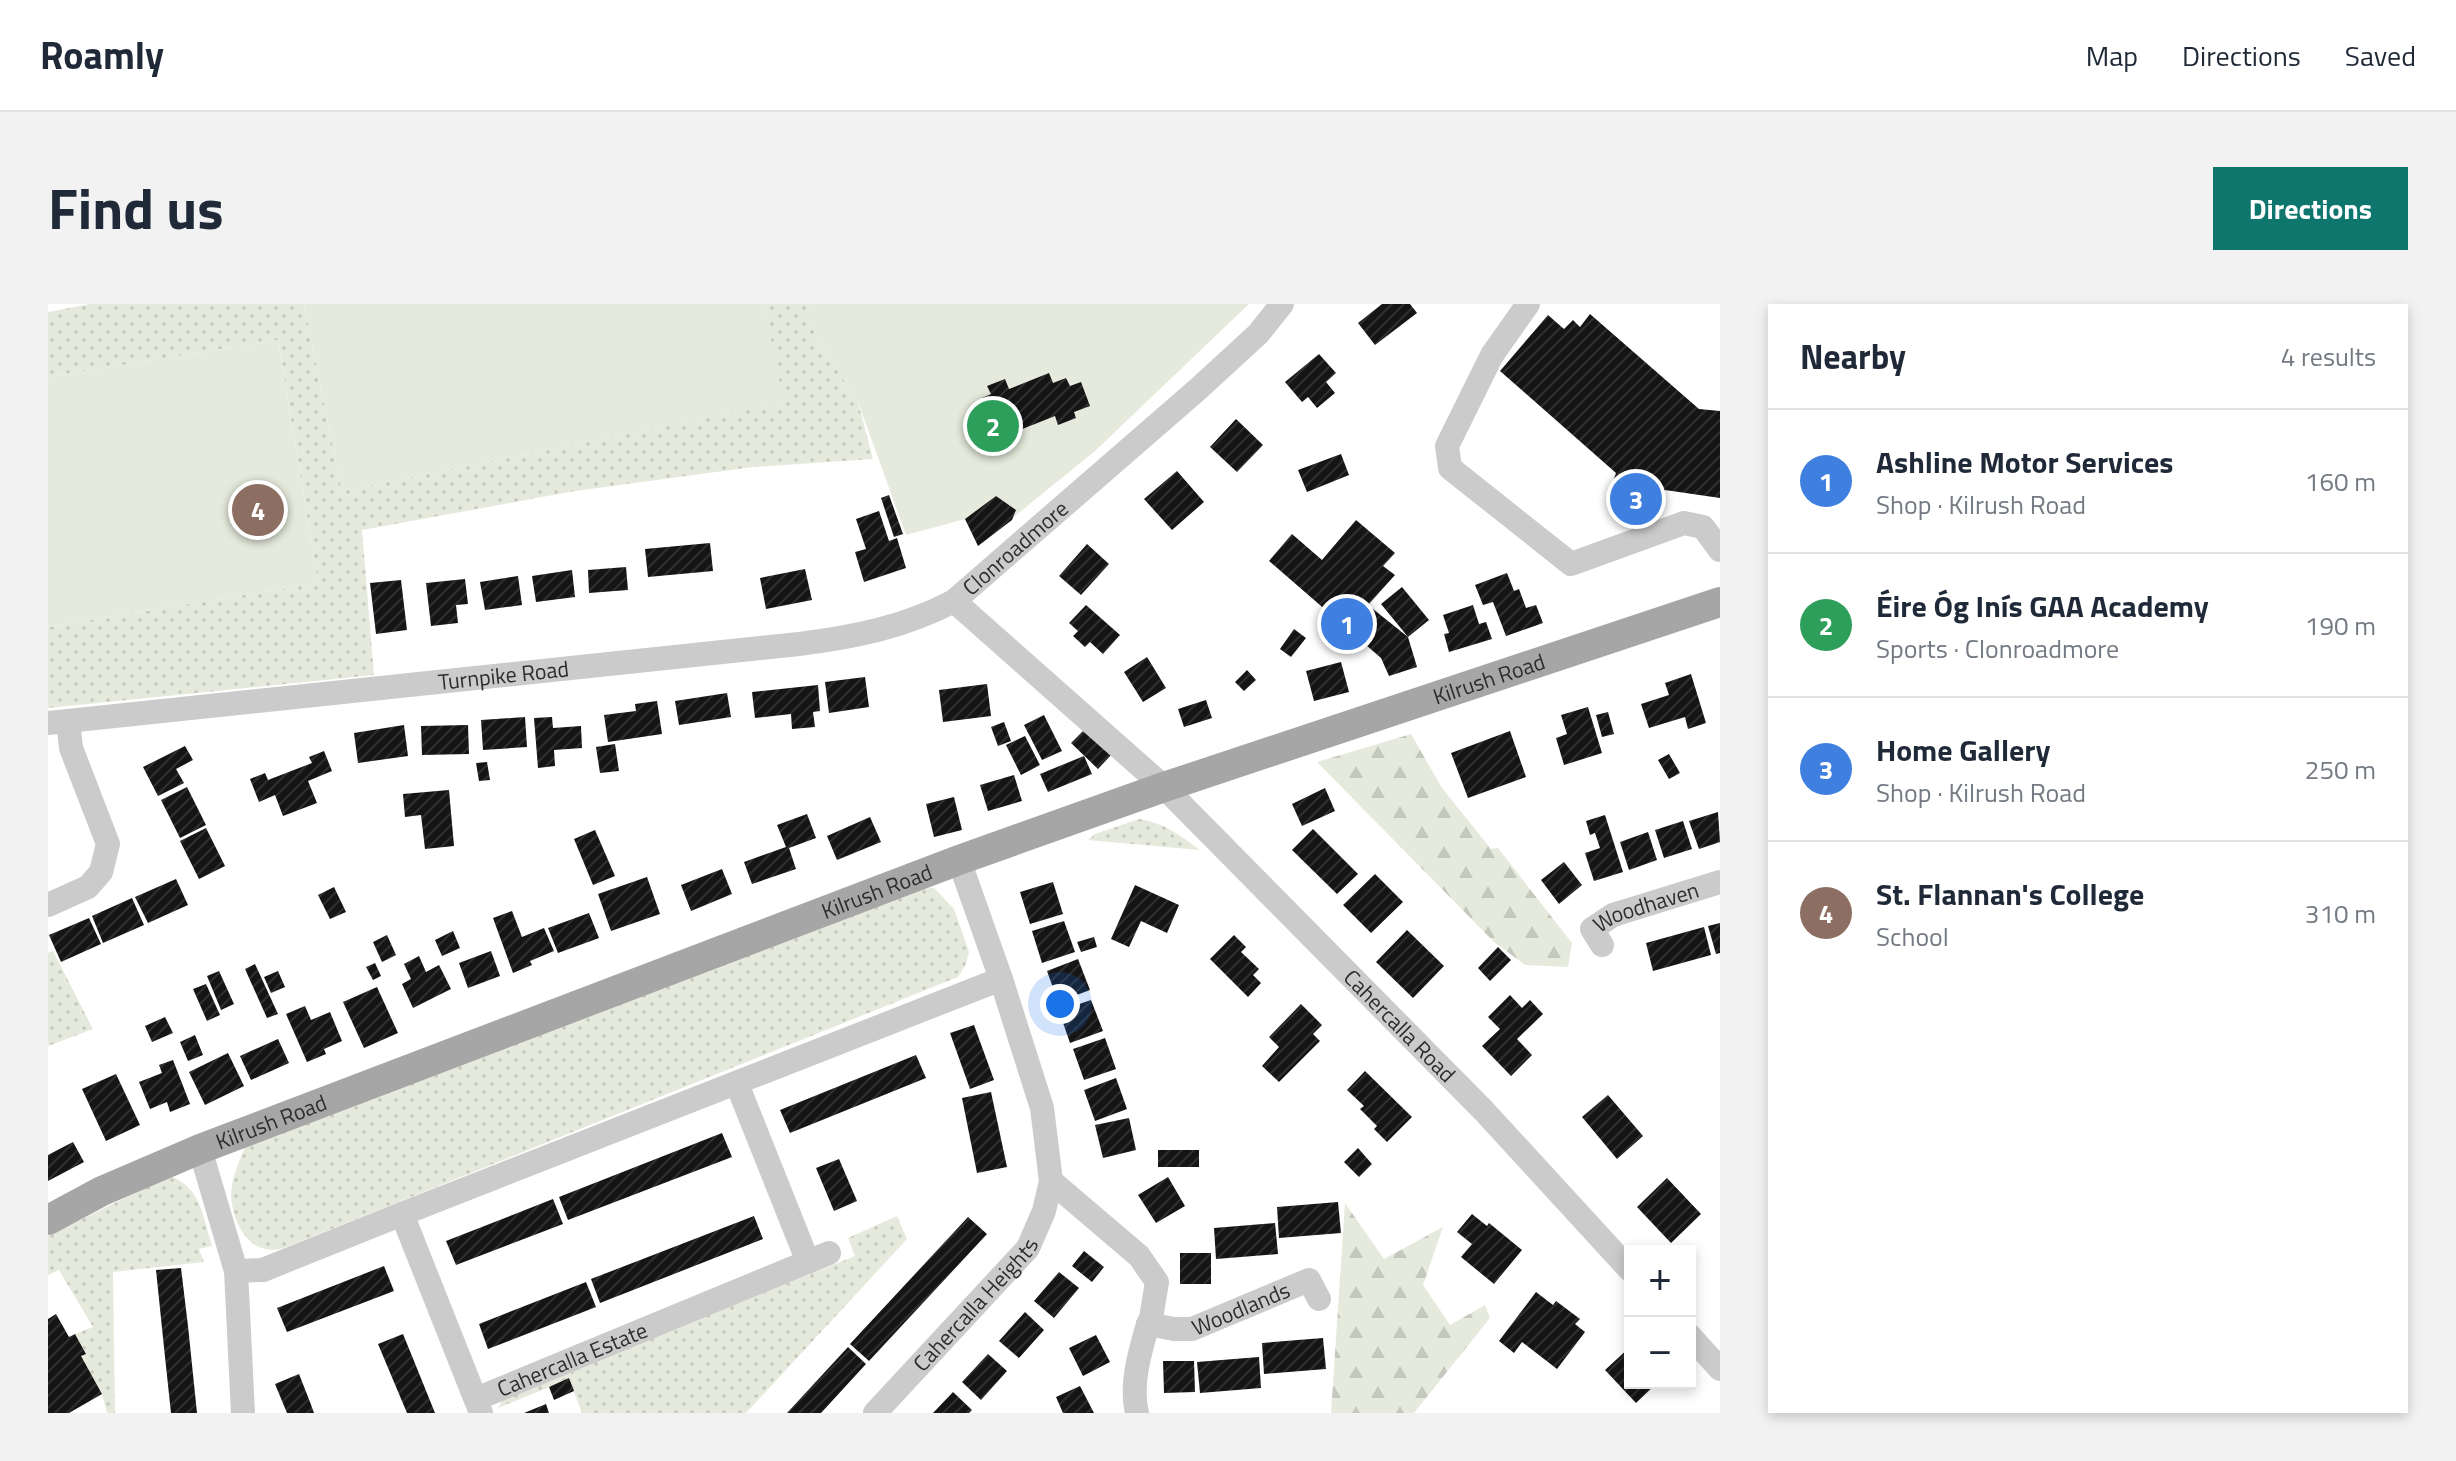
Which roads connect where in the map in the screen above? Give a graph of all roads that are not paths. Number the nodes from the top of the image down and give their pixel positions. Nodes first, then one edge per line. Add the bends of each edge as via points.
1 (1282, 304) edge
2 (1528, 304) edge
3 (1720, 550) edge
4 (954, 601) junction
5 (1720, 602) edge
6 (58, 722) edge
7 (1164, 787) junction
8 (959, 860) junction
9 (1720, 882) edge
10 (48, 905) edge
11 (1602, 945) dead end
12 (1001, 979) junction
13 (737, 1084) junction
14 (200, 1149) junction
15 (1051, 1181) junction
16 (402, 1214) junction
17 (48, 1220) edge
18 (1624, 1263) edge
19 (236, 1271) junction
20 (1319, 1299) dead end
21 (1148, 1324) junction
22 (1696, 1343) edge
23 (1720, 1369) edge
24 (479, 1406) edge
25 (243, 1413) edge
26 (875, 1413) edge
27 (1137, 1413) edge

1 - 4 street, Clonroadmore via 1258,334 1197,390
2 - 3 street via 1492,355 1447,446 1450,468 1571,564 1684,523 1703,527
4 - 6 street, Turnpike Road via 858,637
4 - 7 street, Clonroadmore
5 - 7 main road, Kilrush Road
6 - 10 street via 108,844 101,872 88,887
7 - 8 main road, Kilrush Road
7 - 18 street, Cahercalla Road via 1484,1111
8 - 12 street
8 - 14 main road, Kilrush Road
9 - 11 street, Woodhaven via 1613,915 1592,929
12 - 13 street
12 - 15 street via 1042,1108
13 - 16 street
13 - 24 street, Cahercalla Estate via 819,1258
14 - 17 main road, Kilrush Road
14 - 19 street
15 - 21 street via 1139,1256 1157,1282
15 - 26 street, Cahercalla Heights via 1028,1248
16 - 19 street via 263,1270
16 - 24 street, Cahercalla Estate
19 - 25 street
20 - 21 street, Woodlands via 1309,1280 1192,1329
21 - 27 street via 1138,1362
22 - 23 street

